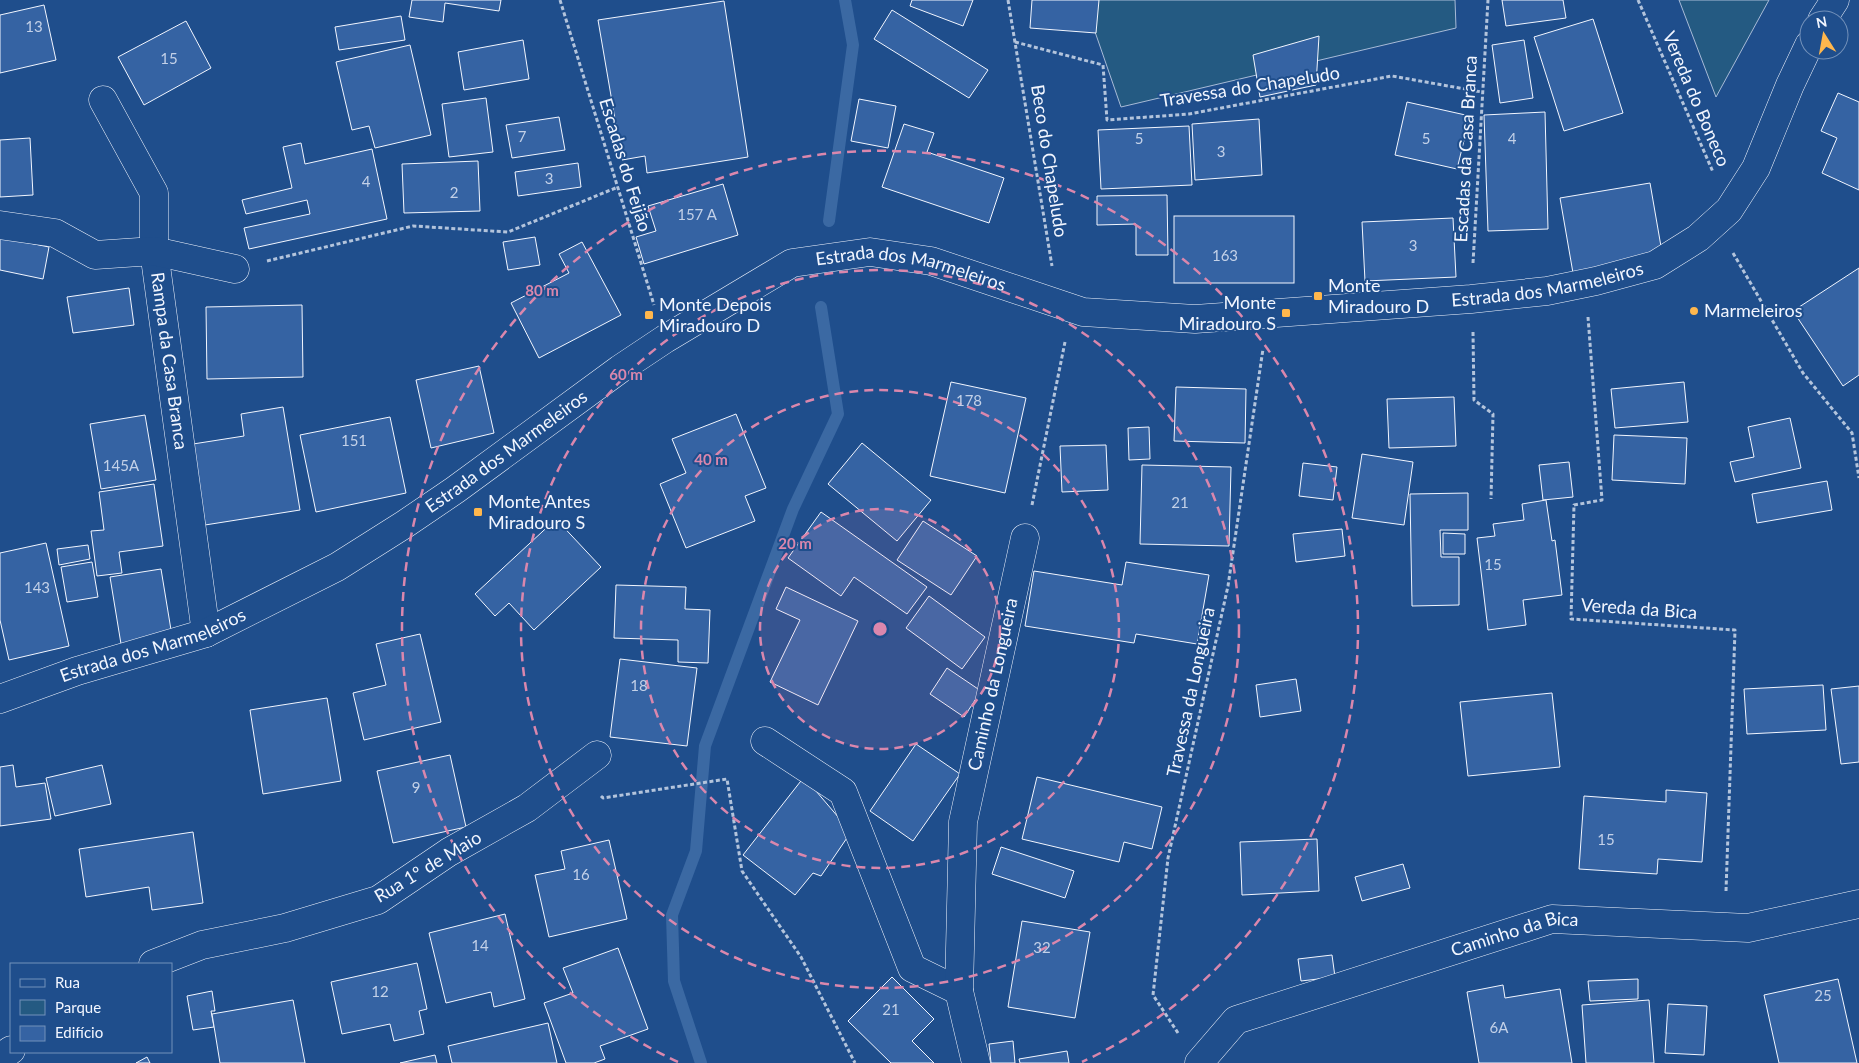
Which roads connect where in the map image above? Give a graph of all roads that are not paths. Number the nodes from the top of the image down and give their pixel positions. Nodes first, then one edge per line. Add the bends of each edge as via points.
1 (1802, 60) edge
2 (103, 100) dead end
3 (0, 226) edge
4 (154, 251) junction
5 (235, 269) road end
6 (1025, 538) road end
7 (206, 633) junction
8 (0, 699) edge
9 (765, 741) dead end
10 (587, 763) road end
11 (1859, 904) edge
12 (156, 963) edge
13 (959, 991) junction
14 (976, 1063) edge
15 (1198, 1063) edge

1 - 7 street, Estrada dos Marmeleiros via 1756,168 1722,216 1698,238 1655,265 1585,284 1471,299 1195,319 1083,312 931,261 870,252 792,263 620,369 456,490 337,567
2 - 4 street, Rampa da Casa Branca via 154,193
3 - 4 street via 54,233 95,255
4 - 5 street
4 - 7 street, Rampa da Casa Branca
6 - 13 street, Caminho da Longueira via 963,822
7 - 8 street, Estrada dos Marmeleiros via 77,671
9 - 13 street via 843,792 912,968
10 - 12 street, Rua 1º de Maio via 527,808 449,852 378,900 285,928 202,945
11 - 15 street, Caminho da Bica via 1748,928 1552,919 1236,1020
13 - 14 street, Caminho da Longueira

